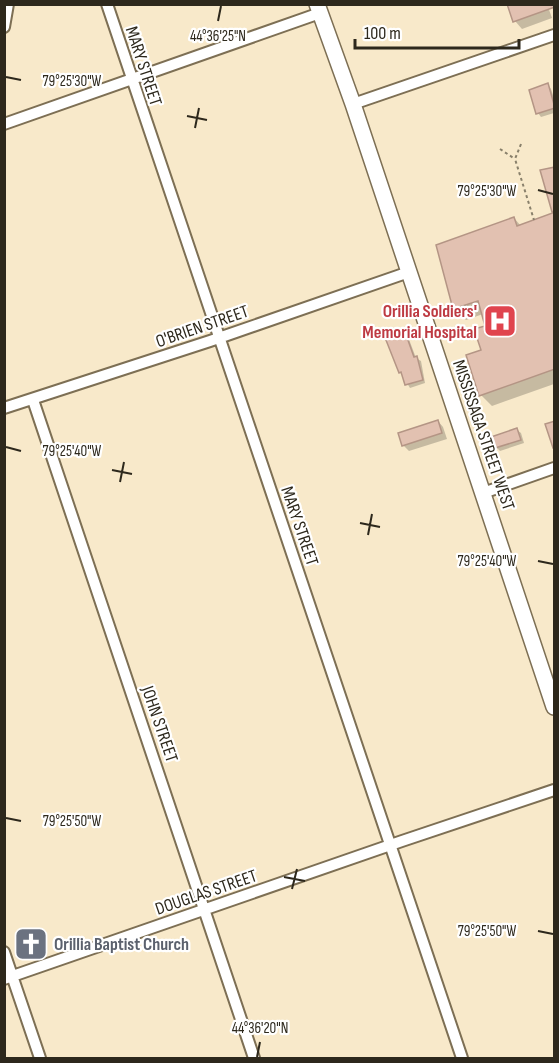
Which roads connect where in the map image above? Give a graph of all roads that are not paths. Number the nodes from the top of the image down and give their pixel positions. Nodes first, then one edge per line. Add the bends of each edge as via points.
1 (9, 4) edge
2 (107, 4) edge
3 (319, 9) edge
4 (4, 27) edge
5 (555, 35) edge
6 (131, 78) junction
7 (352, 104) junction
8 (4, 124) edge
9 (409, 272) junction
10 (218, 338) junction
11 (33, 400) junction
12 (4, 408) edge
13 (555, 468) edge
14 (483, 493) junction
15 (551, 686) edge
16 (555, 707) edge
17 (555, 790) edge
18 (391, 845) junction
19 (206, 910) junction
20 (4, 952) edge
21 (9, 977) edge
22 (39, 1059) edge
23 (254, 1059) edge
24 (462, 1059) edge

1 - 4 street
2 - 6 street, MARY STREET
3 - 6 street
3 - 7 street, MISSISSAGA STREET WEST
5 - 7 street
6 - 8 street
6 - 10 street, MARY STREET
7 - 9 street, MISSISSAGA STREET WEST
9 - 10 street, O'BRIEN STREET
9 - 14 street, MISSISSAGA STREET WEST
10 - 11 street, O'BRIEN STREET
10 - 18 street, MARY STREET
11 - 12 street, O'BRIEN STREET
11 - 19 street, JOHN STREET
13 - 14 street
14 - 15 street, MISSISSAGA STREET WEST
15 - 16 street, MISSISSAGA STREET WEST
17 - 18 street, DOUGLAS STREET
18 - 19 street, DOUGLAS STREET
18 - 24 street, MARY STREET
19 - 21 street, DOUGLAS STREET
19 - 23 street, JOHN STREET
20 - 21 street
21 - 22 street

